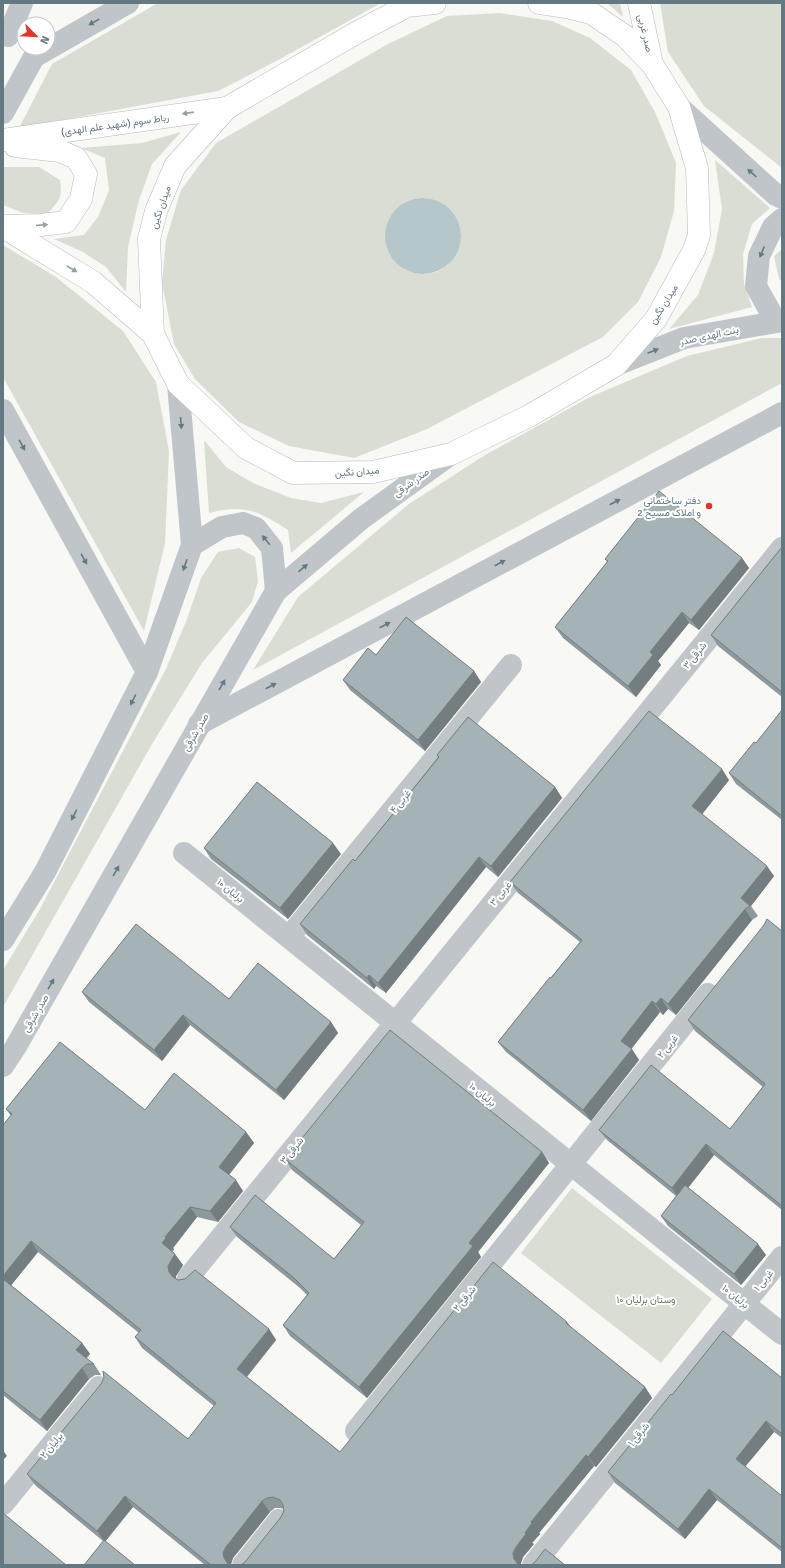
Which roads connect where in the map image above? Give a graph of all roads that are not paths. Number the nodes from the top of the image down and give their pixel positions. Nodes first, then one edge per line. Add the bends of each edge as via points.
1 (22, 3) edge
2 (128, 3) edge
3 (435, 3) edge
4 (539, 3) edge
5 (639, 3) edge
6 (409, 5) edge
7 (8, 36) dead end
8 (652, 64) junction
9 (679, 107) junction
10 (227, 108) junction
11 (3, 113) edge
12 (3, 140) edge
13 (3, 145) edge
14 (782, 198) edge
15 (782, 219) edge
16 (3, 226) edge
17 (779, 322) edge
18 (153, 334) junction
19 (616, 365) junction
20 (178, 384) junction
21 (3, 410) edge
22 (782, 413) edge
23 (451, 454) junction
24 (192, 545) junction
25 (782, 548) edge
26 (276, 591) junction
27 (511, 665) dead end
28 (147, 672) junction
29 (199, 724) junction
30 (606, 763) joint
31 (184, 853) dead end
32 (289, 937) junction
33 (3, 940) edge
34 (723, 976) edge
35 (395, 1022) junction
36 (3, 1066) edge
37 (571, 1164) junction
38 (782, 1257) edge
39 (188, 1278) edge
40 (744, 1303) junction
41 (782, 1334) edge
42 (99, 1387) edge
43 (356, 1431) edge
44 (3, 1504) edge
45 (279, 1520) edge
46 (243, 1565) edge
47 (533, 1565) edge

1 - 7 street
2 -> 11 street via 34,56
3 - 6 main road, میدان نگین
4 - 8 main road, میدان نگین via 591,14 625,36
5 - 8 main road, صدر غربی
6 - 10 main road, میدان نگین via 356,32
8 - 9 main road, میدان نگین
14 -> 9 street
9 - 19 main road, میدان نگین via 697,168 699,235 694,250 656,319
10 -> 12 main road, رباط سوم (شهید علم الهدی)
10 - 18 main road, میدان نگین via 175,166 156,211 149,239
16 -> 13 main road via 66,222 81,199 86,174 76,158 60,152
15 -> 17 street via 773,227 760,256 756,286
16 -> 18 main road via 93,282
19 -> 17 street, بنت الهدی صدر via 684,338
18 - 20 main road, میدان نگین
19 - 23 main road, میدان نگین via 529,416
20 - 23 main road, میدان نگین via 246,448 293,473 373,472
20 -> 24 street
21 -> 28 street
29 -> 22 street
26 -> 23 street, صدر شرقی via 361,519
26 -> 24 street via 272,548 256,528 243,523 222,528
24 -> 28 street
25 - 30 street, ۳ شرقی
29 -> 26 street, صدر شرقی
27 - 32 street, ۴ غربی
28 -> 33 street via 45,872
36 -> 29 street, صدر شرقی
30 - 35 street, ۳ غربی
31 - 32 street, برلیان ۱۰
32 - 35 street, برلیان ۱۰
34 - 37 street, ۲ غربی
35 - 37 street, برلیان ۱۰
35 - 39 street, ۳ شرقی
37 - 40 street, برلیان ۱۰
37 - 43 street, ۲ شرقی
38 - 40 street, ۱ غربی
40 - 41 street, برلیان ۱۰
40 - 47 street, ۱ شرقی
42 - 44 street, برلیان ۲
45 - 46 street

